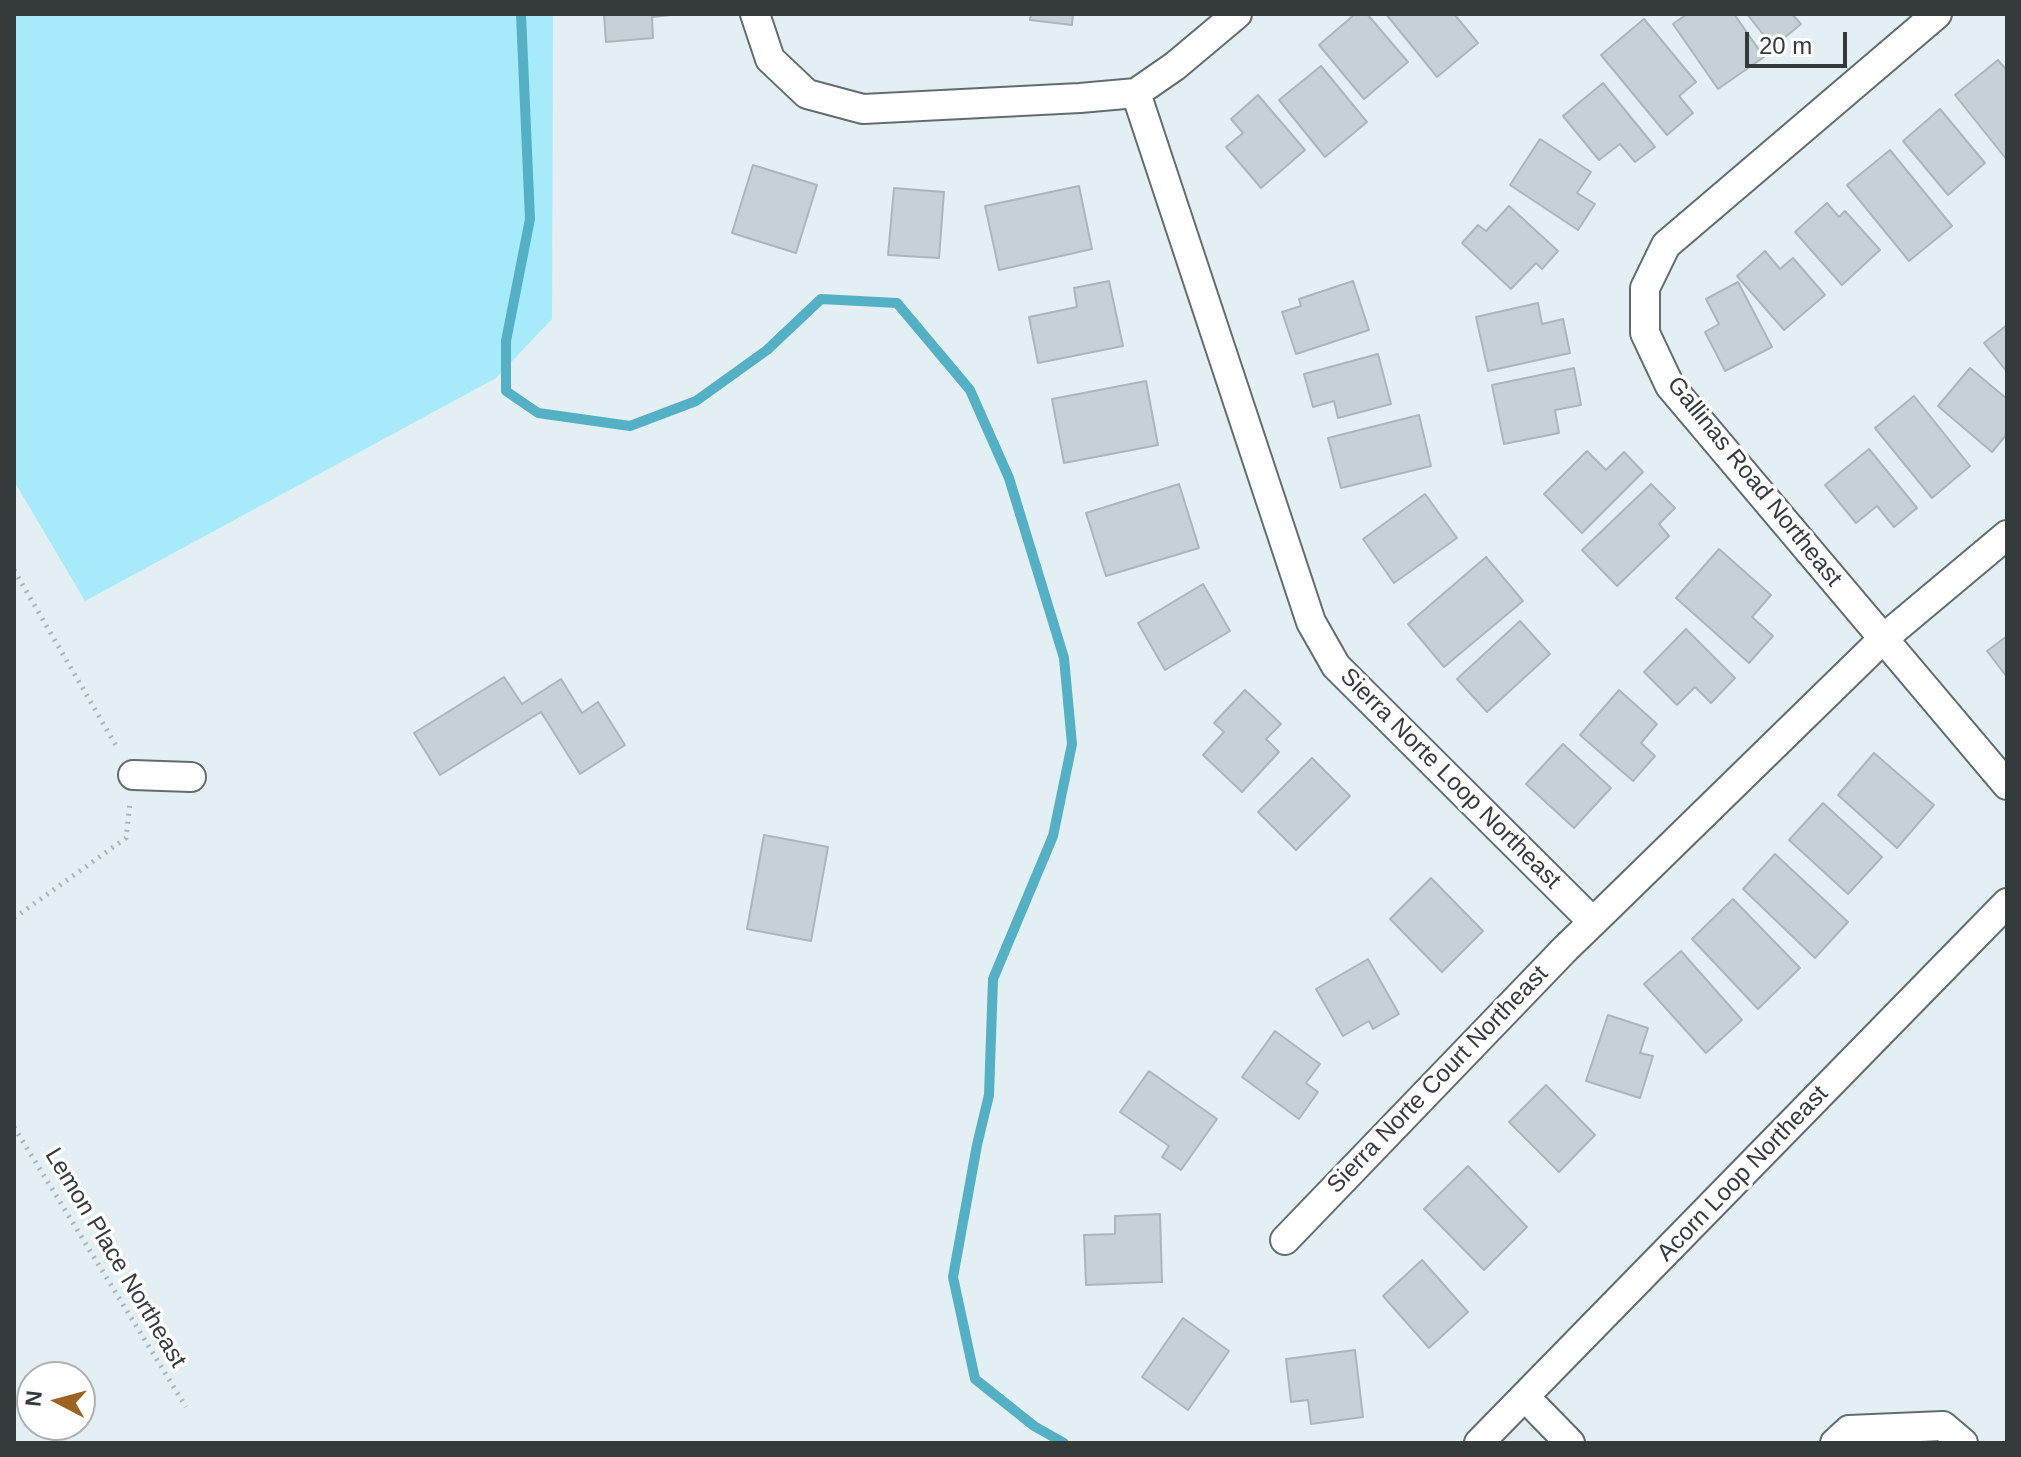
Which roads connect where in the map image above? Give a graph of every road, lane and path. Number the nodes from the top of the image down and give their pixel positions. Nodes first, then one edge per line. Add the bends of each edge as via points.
1 (755, 14) edge
2 (1237, 14) edge
3 (1937, 14) edge
4 (1136, 93) junction
5 (2007, 535) edge
6 (14, 570) edge
7 (1884, 638) junction
8 (133, 775) junction
9 (191, 777) dead end
10 (2007, 785) edge
11 (2007, 903) edge
12 (14, 918) edge
13 (1593, 922) junction
14 (14, 1127) edge
15 (1285, 1240) dead end
16 (1525, 1397) junction
17 (186, 1407) dead end
18 (1479, 1443) edge
19 (1570, 1443) edge
20 (1835, 1443) edge
21 (1963, 1443) edge

1 - 4 street via 770,59 807,94 863,109
2 - 4 street
3 - 7 street, Gallinas Road Northeast via 1666,245 1645,288 1645,333 1670,386
4 - 13 street, Sierra Norte Loop Northeast via 1311,622 1336,666
5 - 7 street
6 - 8 path
7 - 10 street, Gallinas Road Northeast
7 - 13 street
8 - 9 street
8 - 12 path via 126,838
11 - 16 street, Acorn Loop Northeast
13 - 15 street, Sierra Norte Court Northeast
14 - 17 path, Lemon Place Northeast
16 - 18 street, Acorn Loop Northeast
16 - 19 street
20 - 21 street via 1849,1430 1943,1426

